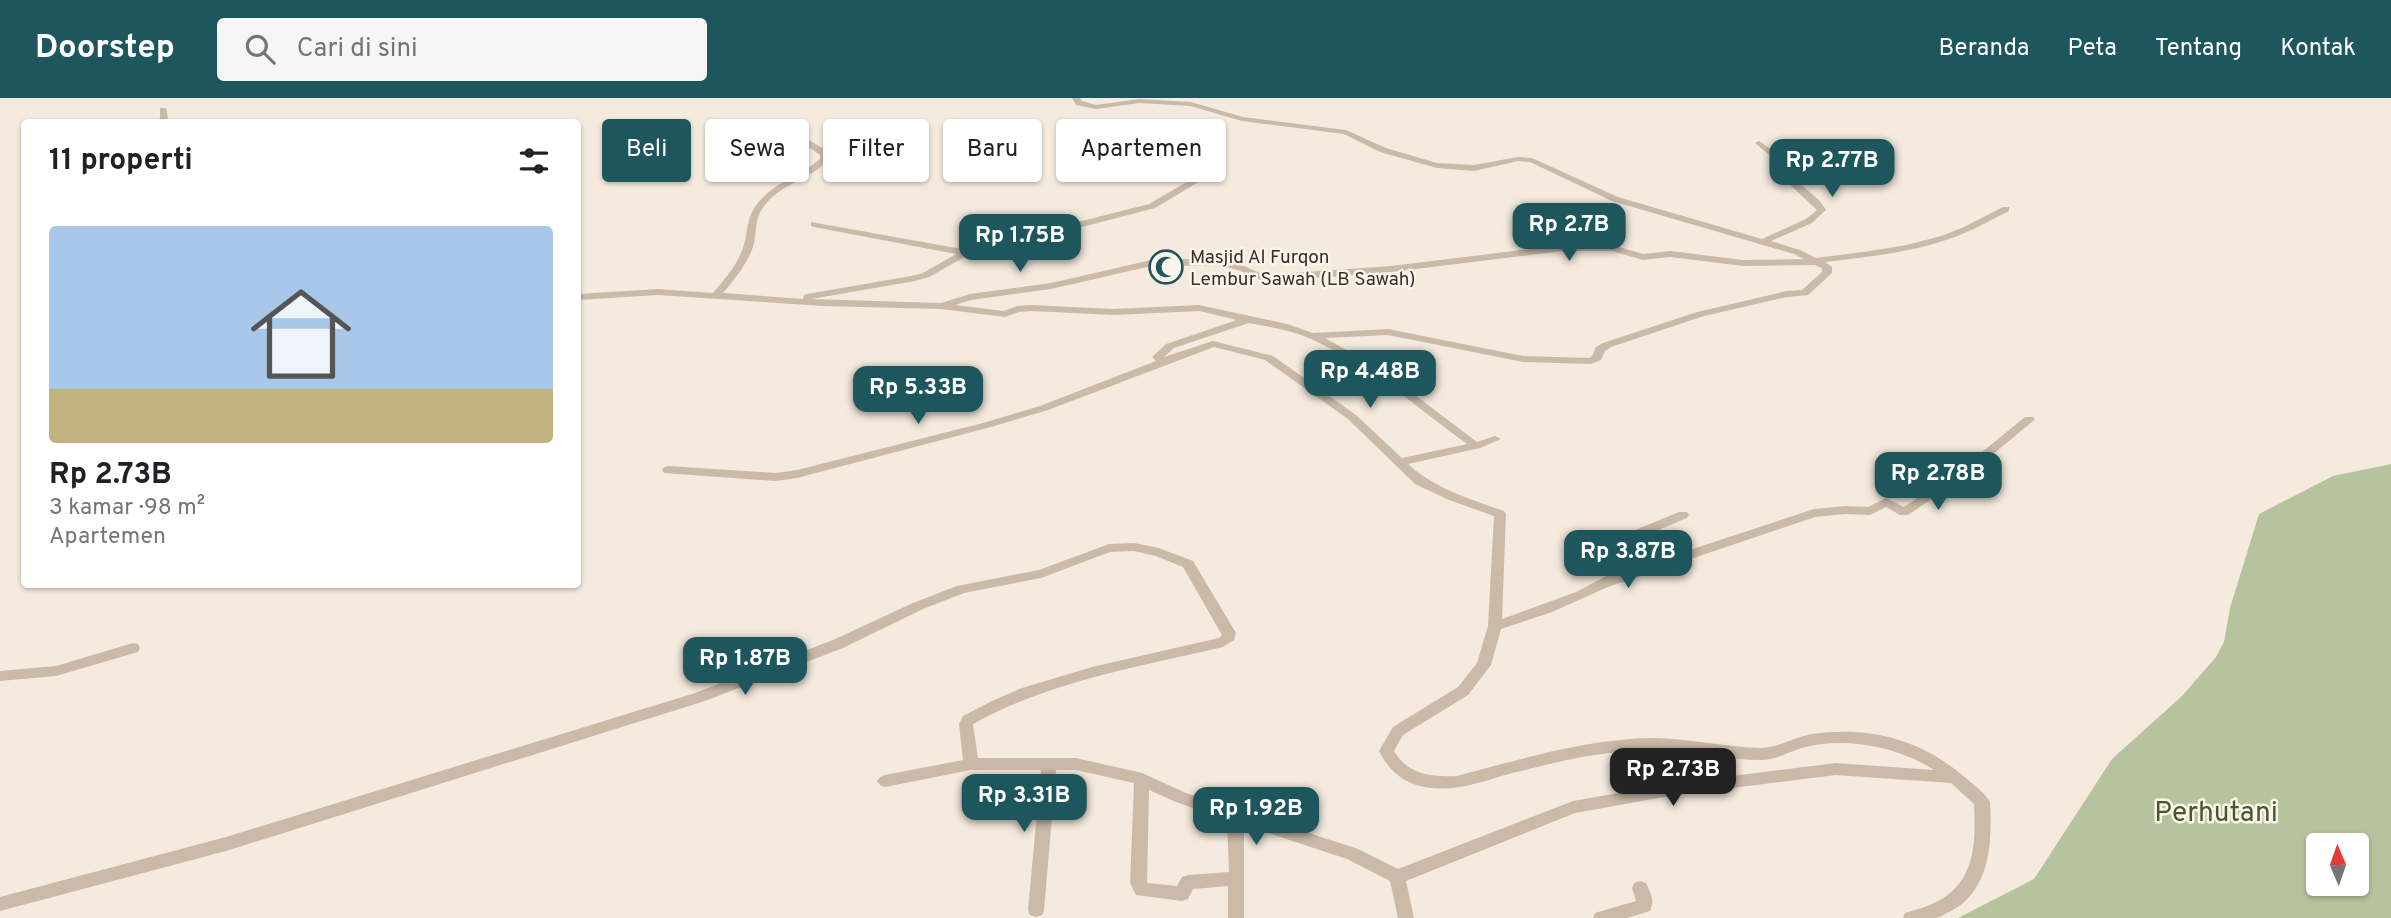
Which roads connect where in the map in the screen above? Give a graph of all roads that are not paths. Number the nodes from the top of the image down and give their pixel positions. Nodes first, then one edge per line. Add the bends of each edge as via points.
1 (1076, 98) edge
2 (163, 110) dead end
3 (163, 119) edge
4 (809, 141) edge
5 (1759, 143) dead end
6 (823, 150) edge
7 (820, 151) junction
8 (1192, 182) edge
9 (2006, 209) dead end
10 (814, 224) dead end
11 (1764, 242) junction
12 (963, 252) junction
13 (1814, 261) junction
14 (716, 296) junction
15 (581, 298) edge
16 (789, 300) junction
17 (942, 306) junction
18 (1248, 320) junction
19 (1312, 336) junction
20 (1164, 361) junction
21 (2029, 419) dead end
22 (1495, 439) dead end
23 (1476, 446) junction
24 (1401, 462) junction
25 (668, 470) dead end
26 (1683, 515) dead end
27 (1605, 547) junction
28 (1570, 558) dead end
29 (1606, 583) junction
30 (1495, 625) junction
31 (133, 648) dead end
32 (0, 676) edge
33 (1909, 748) junction
34 (1049, 763) junction
35 (971, 764) junction
36 (1903, 772) junction
37 (1955, 777) junction
38 (1142, 779) junction
39 (885, 781) dead end
40 (1235, 817) junction
41 (1397, 877) junction
42 (1234, 879) junction
43 (1640, 888) dead end
44 (0, 904) edge
45 (1035, 910) dead end
46 (1236, 918) edge
47 (1406, 918) edge
48 (1601, 918) edge
49 (1911, 918) edge

1 - 11 street via 1096,107 1135,101 1184,103 1242,119 1337,130 1383,150 1437,165 1474,168 1532,160 1615,199
2 - 3 street
4 - 7 street
5 - 11 street via 1780,158 1790,180 1822,210
6 - 7 street
7 - 14 street via 824,154 820,164 777,188 764,201 752,219 750,242
8 - 12 street via 1152,206 991,240
9 - 13 street via 1931,242
10 - 12 street
11 - 13 street
12 - 16 street via 912,279
13 - 17 street via 1730,262 1670,254 1643,257 1613,248 1563,248 1391,269 1264,278 1218,262 1187,261 1147,264
13 - 19 street via 1829,271 1810,290 1701,314 1607,345 1591,361 1523,359 1388,332
14 - 15 street via 632,292
14 - 16 street
16 - 17 street
17 - 18 street via 1005,314 1031,308 1114,312 1199,308
18 - 19 street
18 - 20 street via 1170,346 1157,357
19 - 23 street via 1370,368
20 - 24 street via 1213,344 1269,358 1352,416
20 - 25 street via 1044,408 797,474 776,477
21 - 29 street via 1939,492 1904,512 1886,502 1870,511 1814,513
22 - 23 street
23 - 24 street
24 - 30 street via 1419,481 1500,514
26 - 27 street
27 - 28 street via 1599,543
27 - 29 street via 1629,564 1629,569
29 - 30 street via 1553,607
30 - 33 street via 1484,665 1464,691 1390,740 1386,751 1391,762 1413,780 1457,782 1580,750 1622,746 1683,746 1762,755 1802,741 1850,737
31 - 32 street via 56,671
33 - 36 street
33 - 37 street
34 - 35 street
34 - 38 street via 1076,764
34 - 45 street
35 - 39 street
35 - 44 street via 966,724 974,716 1063,681 1227,639 1229,632 1188,565 1146,549 1109,548 1041,574 962,589 838,644 700,697 226,844
36 - 37 street
36 - 41 street via 1802,771 1573,807
37 - 49 street via 1982,802 1985,836 1974,882 1937,913
38 - 40 street
38 - 42 street via 1138,883 1142,890 1182,894 1188,882
40 - 41 street via 1352,854
40 - 42 street
41 - 47 street
42 - 46 street
43 - 48 street via 1644,906

